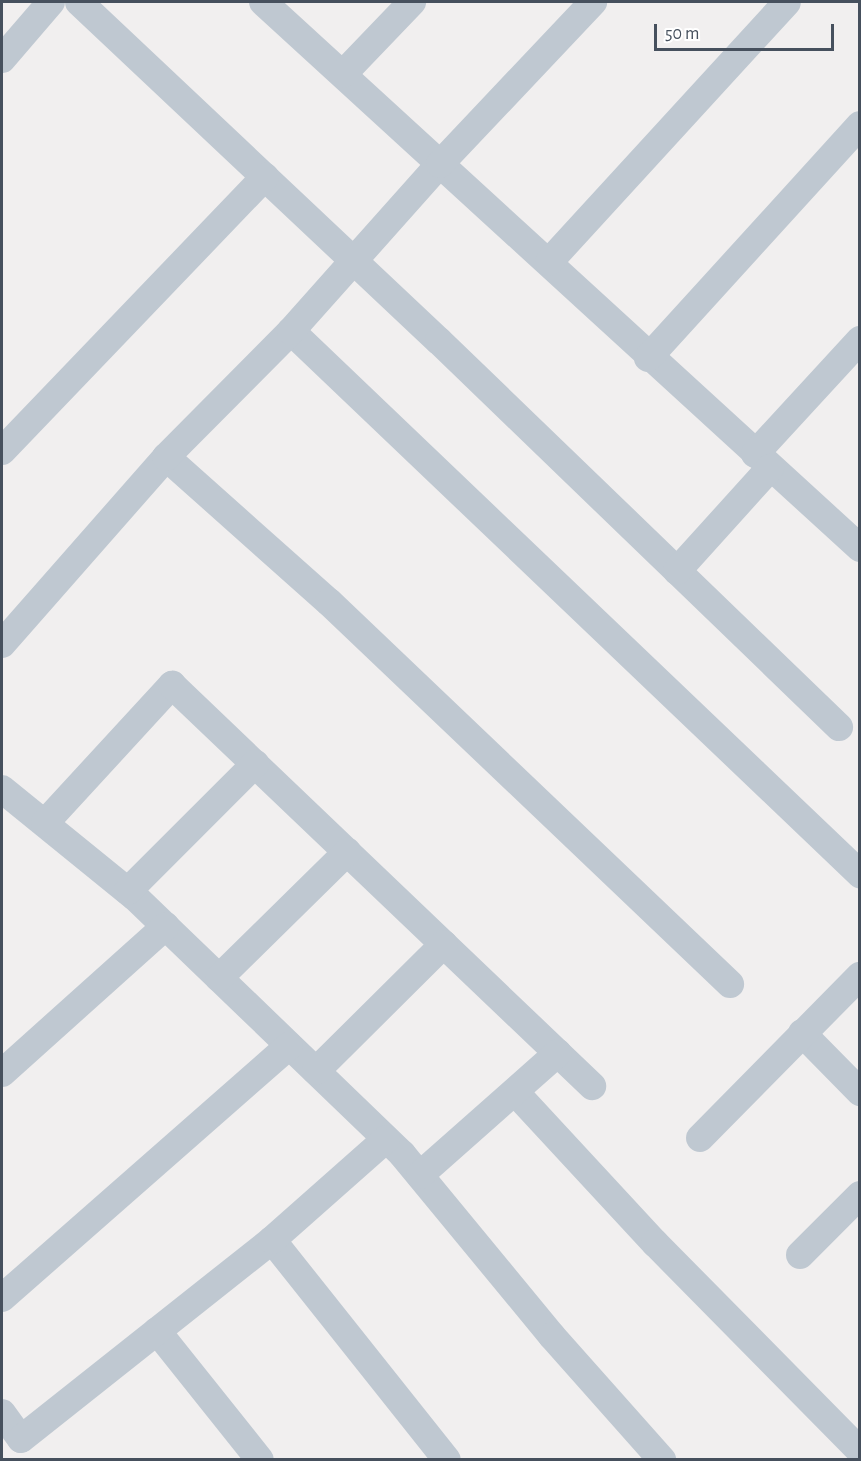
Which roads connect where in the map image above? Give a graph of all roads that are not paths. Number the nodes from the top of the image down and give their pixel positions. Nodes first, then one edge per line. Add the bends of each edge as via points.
1 (51, 2) edge
2 (79, 2) edge
3 (263, 2) edge
4 (412, 2) edge
5 (593, 2) edge
6 (787, 2) edge
7 (2, 59) edge
8 (343, 74) junction
9 (860, 125) edge
10 (440, 164) junction
11 (265, 177) junction
12 (353, 260) junction
13 (549, 262) junction
14 (291, 331) junction
15 (860, 340) edge
16 (648, 358) junction
17 (2, 451) edge
18 (166, 457) junction
19 (763, 461) junction
20 (860, 548) edge
21 (677, 571) junction
22 (2, 644) edge
23 (839, 728) dead end
24 (255, 764) junction
25 (2, 789) edge
26 (45, 823) junction
27 (347, 852) junction
28 (860, 874) edge
29 (128, 891) junction
30 (166, 926) junction
31 (444, 944) junction
32 (860, 976) edge
33 (219, 978) junction
34 (730, 984) dead end
35 (802, 1033) junction
36 (289, 1046) junction
37 (558, 1053) junction
38 (316, 1071) junction
39 (2, 1073) edge
40 (592, 1086) dead end
41 (860, 1092) edge
42 (516, 1093) junction
43 (700, 1138) dead end
44 (386, 1139) junction
45 (420, 1175) junction
46 (860, 1195) edge
47 (272, 1240) junction
48 (800, 1254) dead end
49 (2, 1298) edge
50 (157, 1331) junction
51 (2, 1413) edge
52 (19, 1449) edge
53 (860, 1451) edge
54 (260, 1460) edge
55 (447, 1460) edge
56 (662, 1460) edge

1 - 7 street
2 - 11 street
3 - 8 street
4 - 8 street
5 - 10 street
6 - 13 street
8 - 10 street
9 - 16 street
10 - 12 street
10 - 13 street
11 - 12 street
11 - 17 street
12 - 14 street
12 - 21 street
13 - 16 street
14 - 18 street
14 - 28 street
15 - 19 street
16 - 19 street
18 - 22 street
18 - 34 street via 329,602
19 - 20 street
19 - 21 street
21 - 23 street
24 - 26 street via 172,685
24 - 27 street
24 - 29 street
25 - 26 street
26 - 29 street
27 - 31 street
27 - 33 street
29 - 30 street
30 - 33 street
30 - 39 street
31 - 37 street
31 - 38 street
32 - 35 street
33 - 36 street
35 - 41 street
35 - 43 street
36 - 38 street
36 - 49 street
37 - 40 street
37 - 42 street
38 - 44 street
42 - 45 street
42 - 53 street
44 - 45 street
44 - 47 street
45 - 56 street via 552,1336
46 - 48 street
47 - 50 street
47 - 55 street
50 - 52 street
50 - 54 street
51 - 52 street

